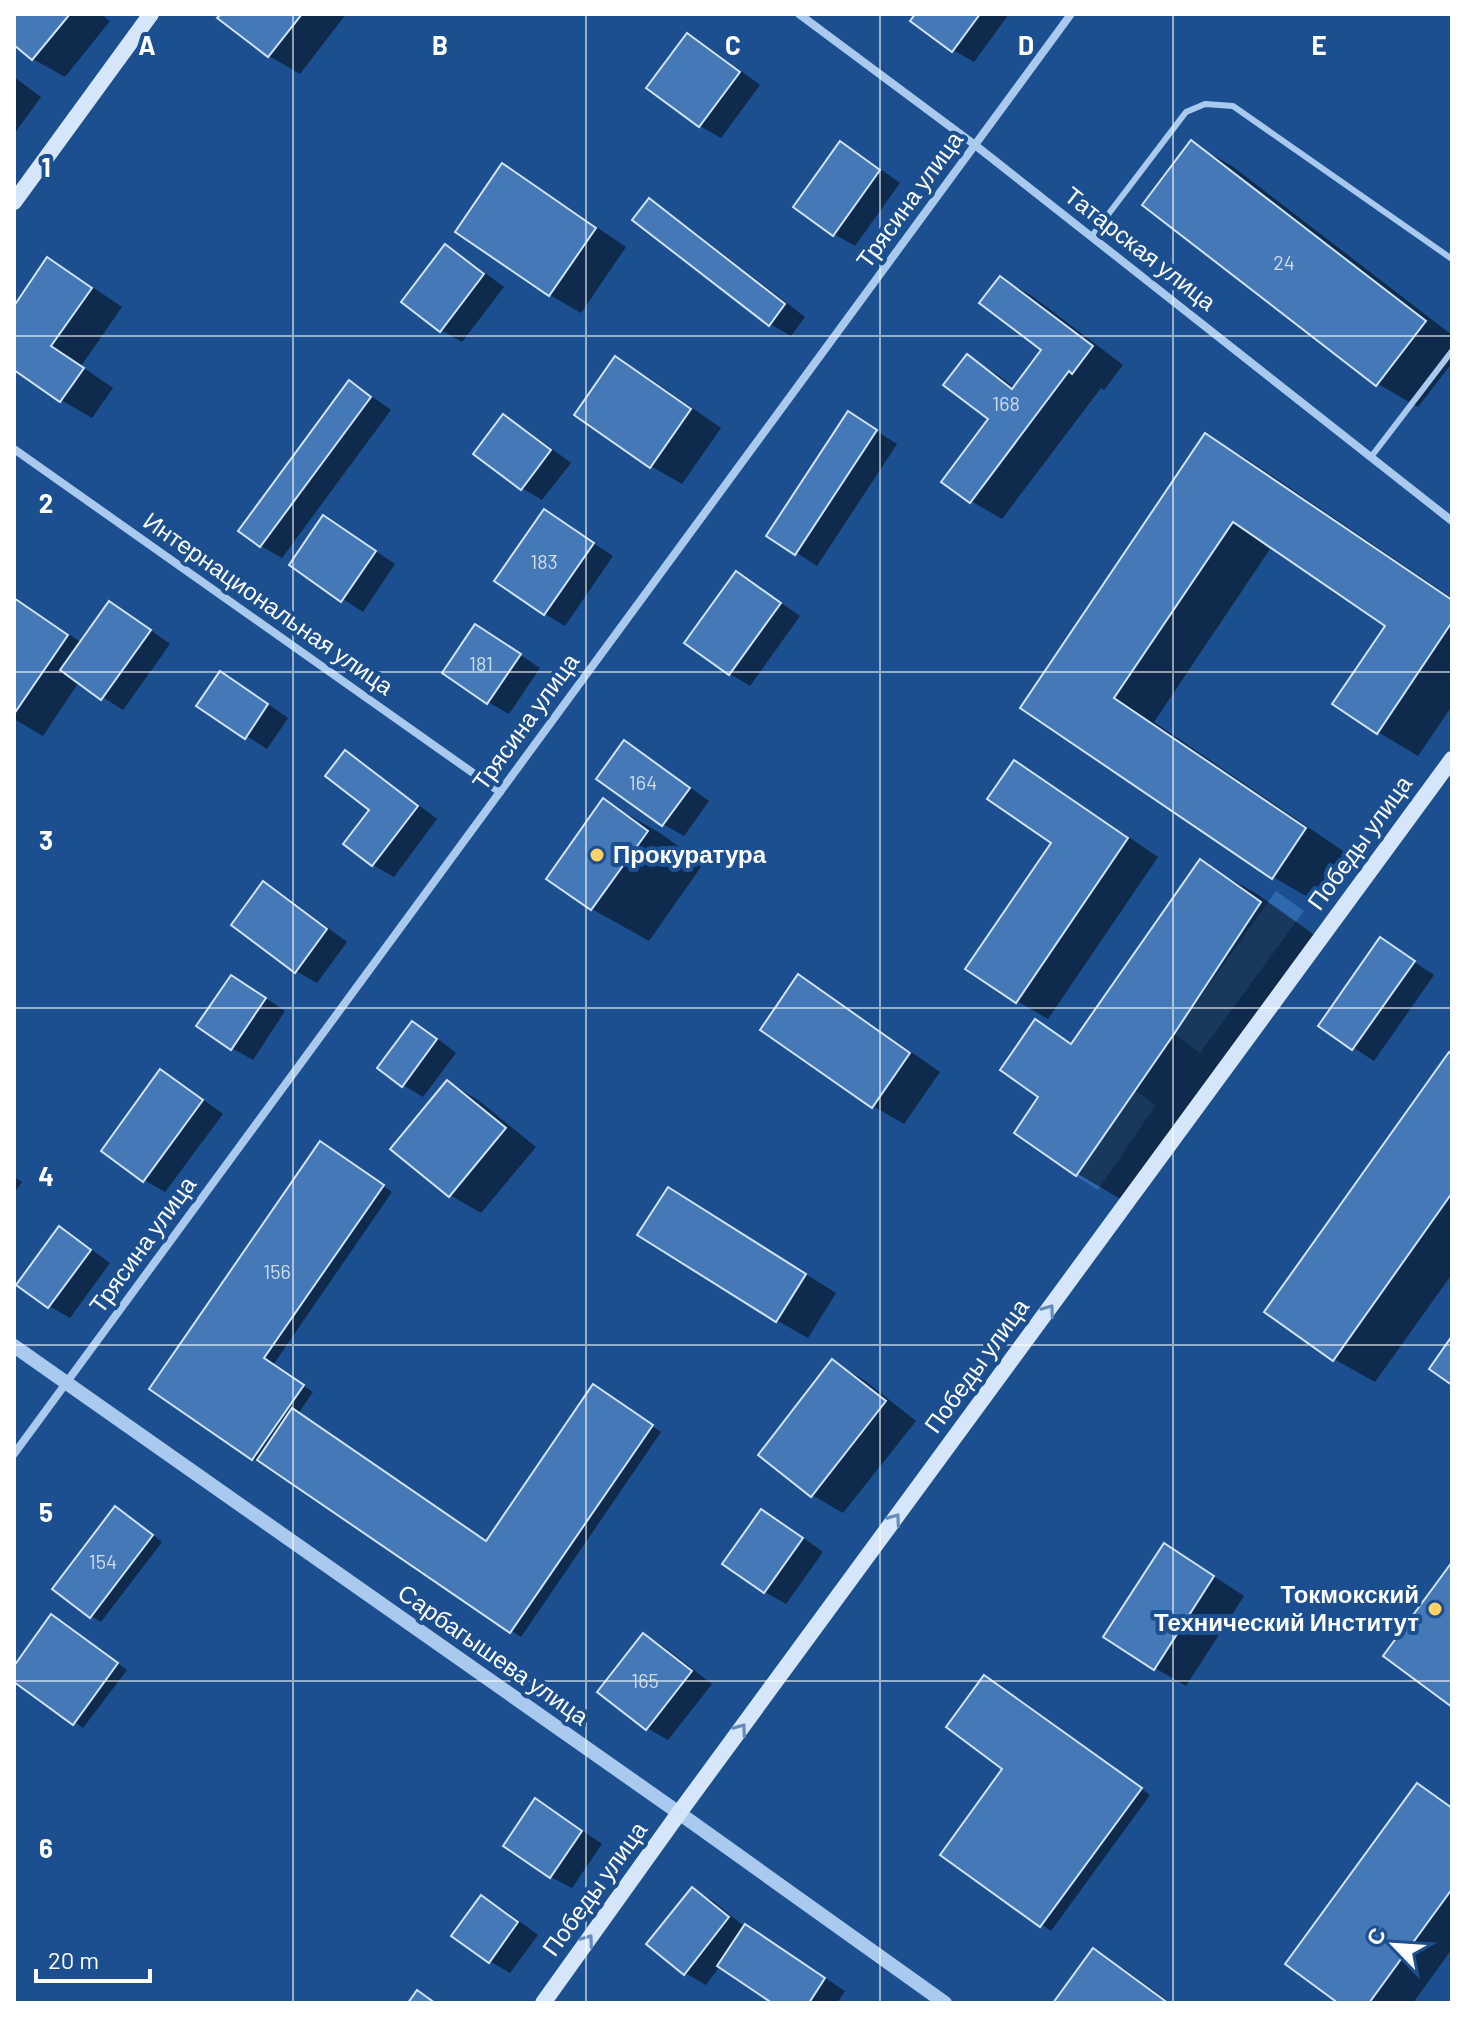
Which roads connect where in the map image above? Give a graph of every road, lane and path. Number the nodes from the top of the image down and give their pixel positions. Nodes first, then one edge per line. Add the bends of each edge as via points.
1 (151, 14) edge
2 (799, 14) edge
3 (1071, 14) edge
4 (975, 145) junction
5 (14, 202) edge
6 (1091, 237) junction
7 (1452, 259) edge
8 (1452, 351) edge
9 (14, 449) edge
10 (1371, 457) junction
11 (1452, 521) edge
12 (1452, 759) edge
13 (500, 792) junction
14 (14, 1346) edge
15 (67, 1383) junction
16 (14, 1454) edge
17 (679, 1813) junction
18 (543, 2003) edge
19 (945, 2003) edge

1 - 5 main road
2 - 4 street, Татарская улица
3 - 4 street, Трясина улица
4 - 6 street, Татарская улица
4 - 13 street, Трясина улица
6 - 7 lane via 1186,112 1205,104 1233,106
6 - 10 street, Татарская улица
8 - 10 lane
9 - 13 street, Интернациональная улица
10 - 11 street, Татарская улица
17 -> 12 main road, Победы улица
13 - 15 street, Трясина улица
14 - 15 street, Сарбагышева улица
15 - 16 street, Трясина улица
15 - 17 street, Сарбагышева улица
18 -> 17 main road, Победы улица
17 - 19 street, Сарбагышева улица

